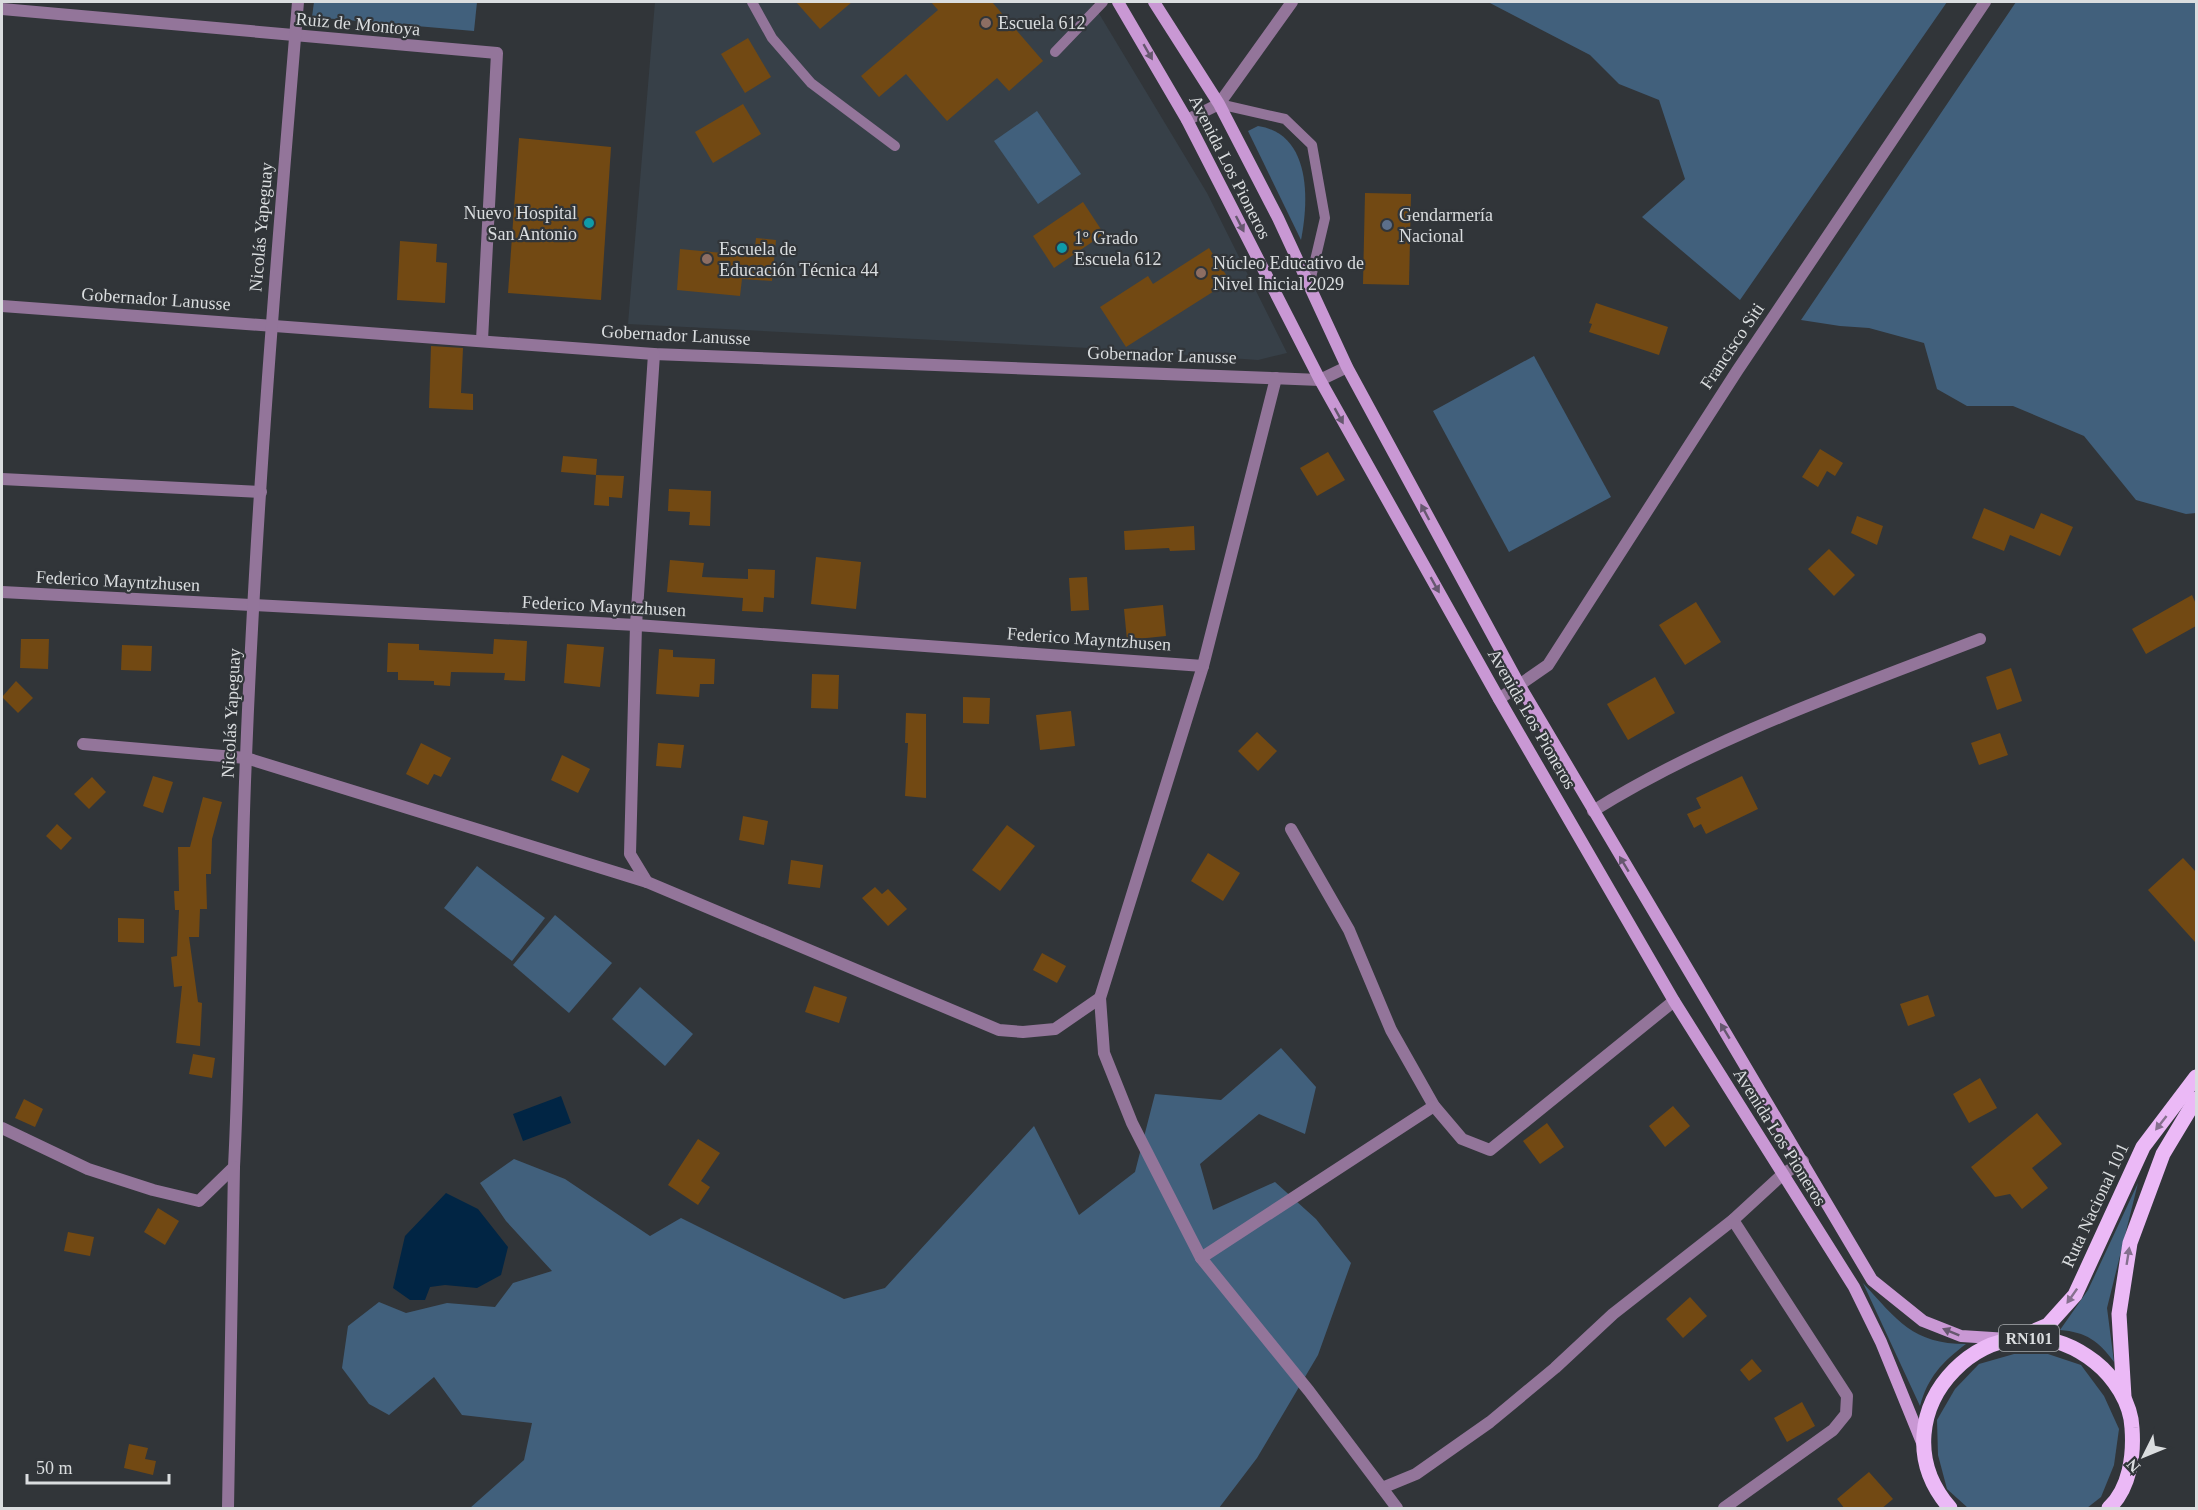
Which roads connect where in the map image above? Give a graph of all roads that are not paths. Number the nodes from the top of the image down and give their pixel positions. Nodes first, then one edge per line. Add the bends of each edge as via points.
1 (297, 2) edge
2 (752, 2) edge
3 (1103, 2) edge
4 (1118, 2) edge
5 (1154, 2) edge
6 (1292, 2) edge
7 (1985, 2) edge
8 (2, 9) edge
9 (295, 36) junction
10 (1055, 52) dead end
11 (1219, 104) junction
12 (1186, 120) junction
13 (895, 146) dead end
14 (1309, 286) junction
15 (2, 306) edge
16 (271, 325) junction
17 (482, 340) junction
18 (654, 354) junction
19 (1347, 367) junction
20 (1276, 378) junction
21 (1320, 380) junction
22 (2, 479) edge
23 (261, 492) junction
24 (2, 592) edge
25 (254, 607) junction
26 (636, 625) junction
27 (1980, 639) dead end
28 (1203, 666) junction
29 (1520, 686) junction
30 (1499, 699) junction
31 (83, 744) dead end
32 (246, 758) junction
33 (1593, 811) junction
34 (1291, 829) dead end
35 (647, 882) junction
36 (1100, 998) junction
37 (1674, 1001) junction
38 (2196, 1077) edge
39 (2196, 1099) edge
40 (1434, 1106) junction
41 (2, 1128) edge
42 (1803, 1161) junction
43 (234, 1167) junction
44 (1782, 1175) junction
45 (1733, 1220) junction
46 (1201, 1258) junction
47 (2014, 1338) junction
48 (2124, 1397) junction
49 (1925, 1448) junction
50 (2129, 1474) junction
51 (1382, 1488) junction
52 (228, 1509) edge
53 (1397, 1509) edge
54 (1724, 1509) edge
55 (1950, 1509) edge
56 (2109, 1509) edge
57 (2124, 1509) edge

1 - 9 street, Nicolás Yapeguay
2 - 13 lane via 772,38 812,83
3 - 10 lane
4 -> 12 main road, Avenida Los Pioneros
5 - 11 main road, Avenida Los Pioneros
6 - 11 street
7 - 29 street, Francisco Siti via 1737,371 1548,665
8 - 9 street, Ruiz de Montoya
9 - 16 street, Nicolás Yapeguay
9 - 17 street, Ruiz de Montoya via 497,53
11 - 12 street
11 - 14 main road, Avenida Los Pioneros
11 - 14 lane via 1285,119 1312,145 1325,218
12 -> 21 main road, Avenida Los Pioneros
14 - 19 main road, Avenida Los Pioneros
15 - 16 street, Gobernador Lanusse
16 - 17 street, Gobernador Lanusse
16 - 23 street, Nicolás Yapeguay
17 - 18 street, Gobernador Lanusse
18 - 20 street, Gobernador Lanusse
18 - 26 street
19 - 21 street, Gobernador Lanusse
29 -> 19 main road, Avenida Los Pioneros
20 - 21 street, Gobernador Lanusse
20 - 28 street
21 -> 30 main road, Avenida Los Pioneros
22 - 23 street
23 - 25 street, Nicolás Yapeguay
24 - 25 street, Federico Mayntzhusen
25 - 26 street, Federico Mayntzhusen
25 - 32 street, Nicolás Yapeguay
26 - 28 street, Federico Mayntzhusen
26 - 35 street via 630,854
27 - 33 street via 1790,712 1630,787
28 - 36 street
29 - 30 street, Francisco Siti
29 - 33 main road, Avenida Los Pioneros
30 - 37 main road, Avenida Los Pioneros
31 - 32 street
32 - 35 street
32 - 43 street, Nicolás Yapeguay
42 -> 33 main road, Avenida Los Pioneros
34 - 40 street via 1349,930 1391,1030
35 - 36 street via 999,1030 1055,1029
36 - 46 street via 1104,1053 1132,1123
37 - 40 street via 1490,1150 1462,1139
37 - 44 main road, Avenida Los Pioneros
38 -> 47 main road, Ruta Nacional 101 / RN101 via 2143,1147 2075,1295 2048,1325
48 -> 39 main road, RN101 via 2119,1314 2130,1243 2163,1154
40 - 46 street
41 - 43 street via 88,1169 199,1201
42 - 44 street
47 -> 42 main road, Avenida Los Pioneros via 1960,1336 1923,1321 1897,1302 1872,1280
43 - 52 street, Nicolás Yapeguay
44 - 45 street
44 - 49 main road, Avenida Los Pioneros via 1854,1287
45 - 51 street via 1613,1314 1490,1422 1416,1473
45 - 54 street via 1847,1396 1846,1414 1833,1430
46 - 51 street
47 - 48 main road, RN101 via 2052,1339 2081,1351 2106,1371
47 - 49 main road, RN101 via 1980,1348 1956,1366 1937,1390 1927,1418
48 - 50 main road, RN101 via 2132,1422 2134,1449
49 - 55 main road, RN101 via 1930,1475
50 - 56 main road, RN101
50 - 57 main road, RN101
51 - 53 street

